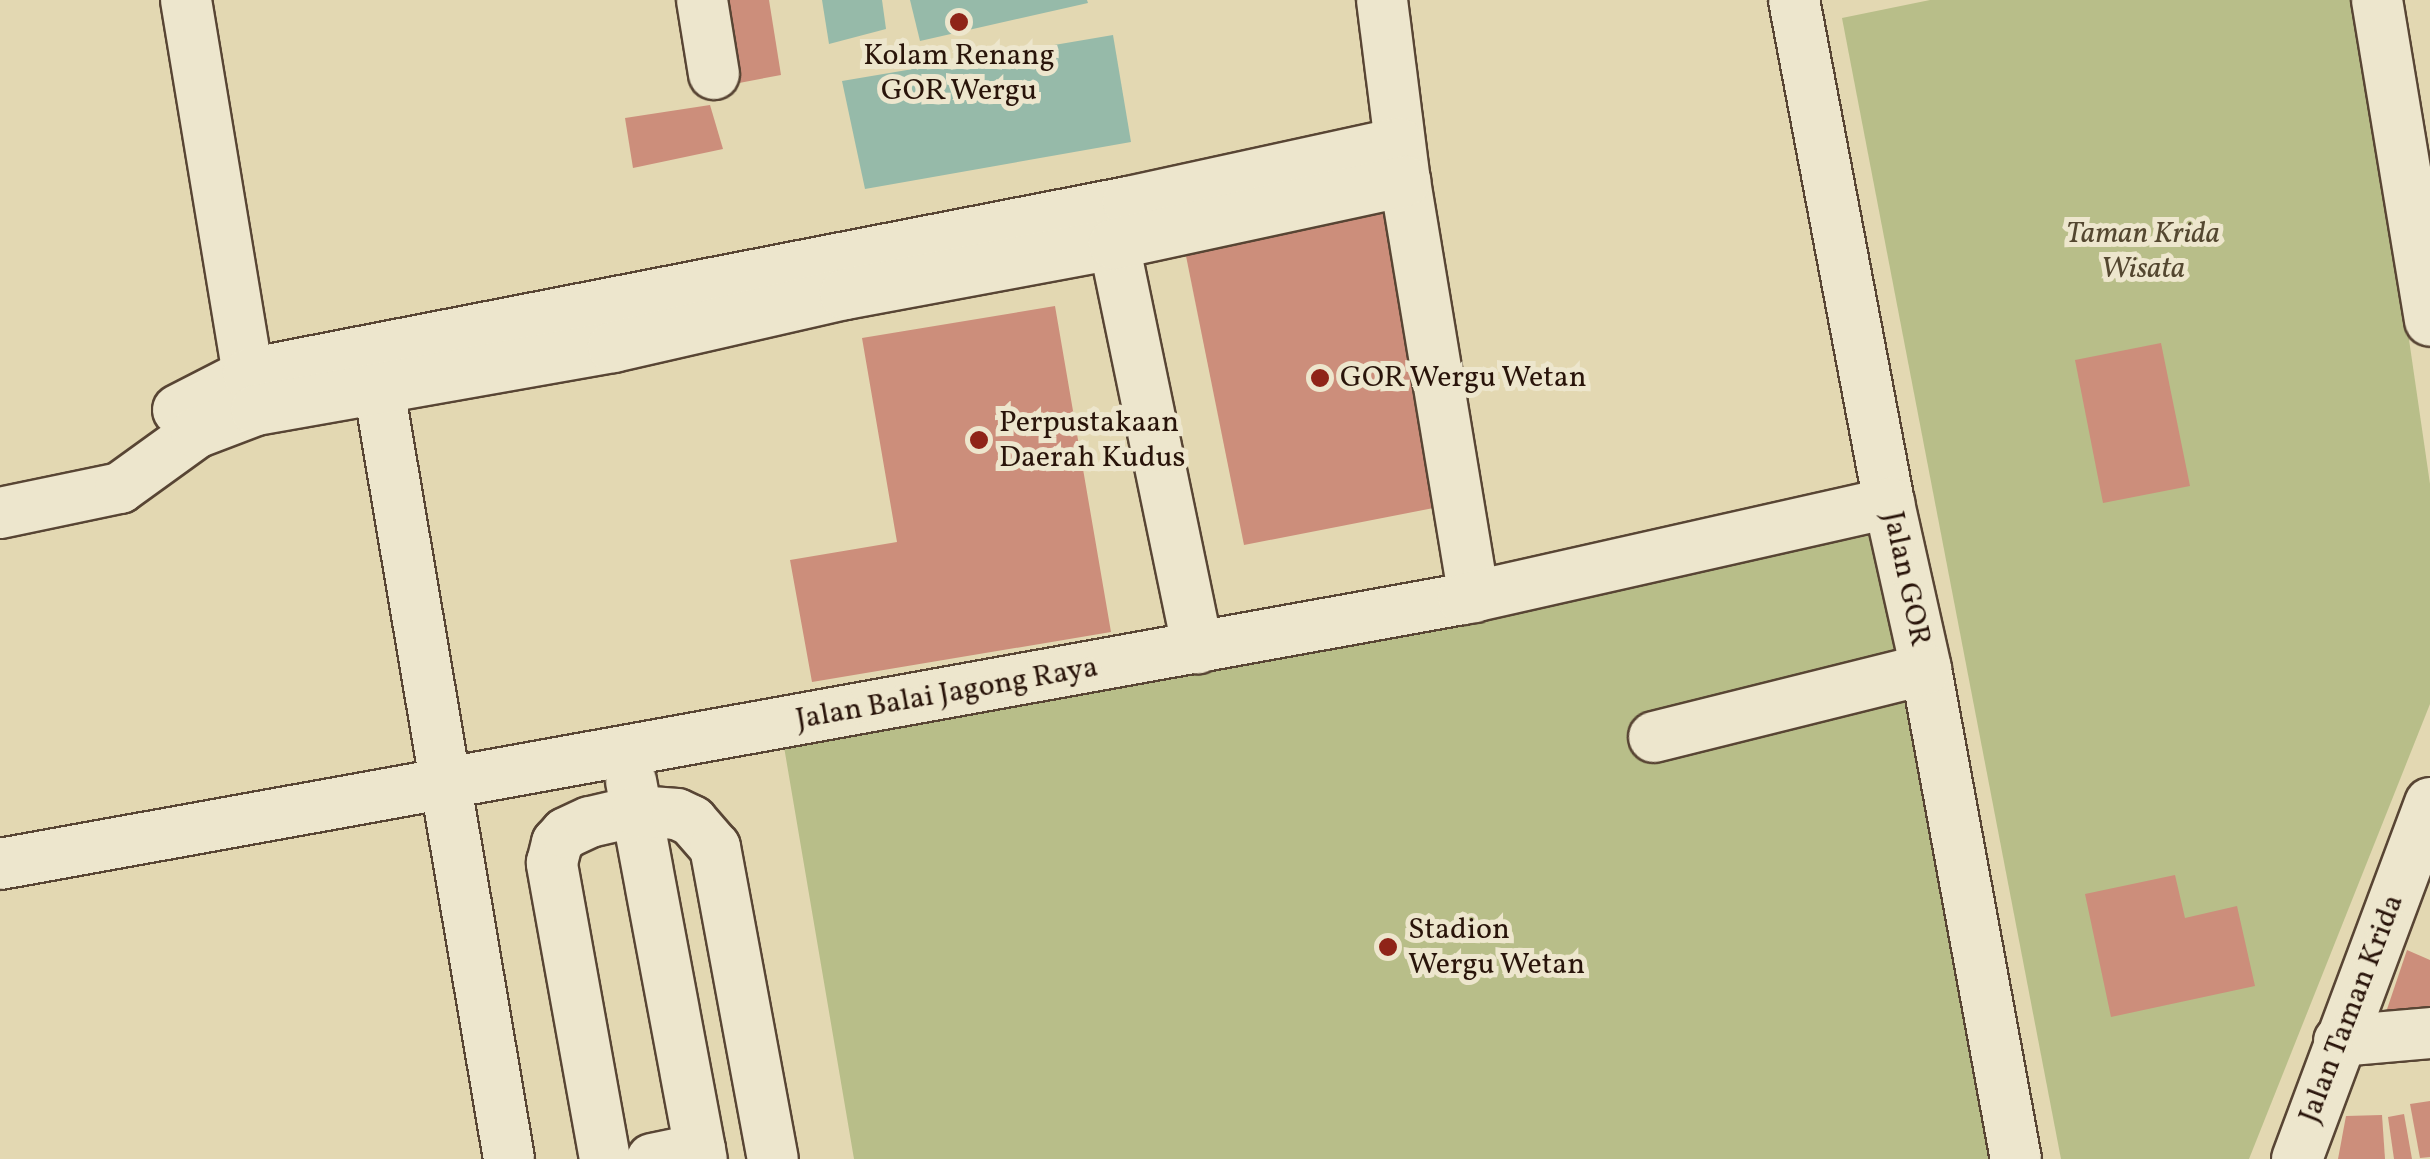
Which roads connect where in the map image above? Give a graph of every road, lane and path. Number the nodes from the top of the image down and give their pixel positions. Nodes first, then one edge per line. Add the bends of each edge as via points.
1 (186, 0) edge
2 (702, 0) edge
3 (1382, 0) edge
4 (1794, 0) edge
5 (2377, 0) edge
6 (714, 74) dead end
7 (1402, 162) junction
8 (1114, 244) junction
9 (2430, 321) edge
10 (376, 372) junction
11 (248, 374) junction
12 (0, 481) edge
13 (1889, 503) junction
14 (0, 514) edge
15 (1474, 597) junction
16 (1198, 648) junction
17 (1926, 669) junction
18 (1654, 736) dead end
19 (626, 754) junction
20 (448, 786) junction
21 (2430, 803) edge
22 (637, 812) junction
23 (0, 864) edge
24 (2430, 1033) edge
25 (2339, 1041) junction
26 (685, 1156) edge
27 (509, 1159) edge
28 (604, 1159) edge
29 (774, 1159) edge
30 (2016, 1159) edge
31 (2297, 1159) edge

1 - 11 street
2 - 6 street
3 - 7 street
4 - 13 street, Jalan GOR
5 - 9 street
7 - 8 street
7 - 10 street via 1128,202
7 - 15 street
8 - 10 street via 845,294 614,348
8 - 16 street
10 - 11 street
10 - 14 street via 196,433 120,488
10 - 20 street
11 - 12 street via 107,456
13 - 15 street, Jalan Balai Jagong Raya
13 - 17 street, Jalan GOR
15 - 16 street, Jalan Balai Jagong Raya
16 - 19 street, Jalan Balai Jagong Raya
17 - 18 street
17 - 30 street, Jalan GOR
19 - 20 street, Jalan Balai Jagong Raya
19 - 22 street
20 - 23 street, Jalan Balai Jagong Raya
20 - 27 street
21 - 25 street, Jalan Taman Krida
22 - 26 street
22 - 28 street via 566,832 552,863
22 - 29 street via 678,814 715,848
24 - 25 street
25 - 31 street, Jalan Taman Krida

